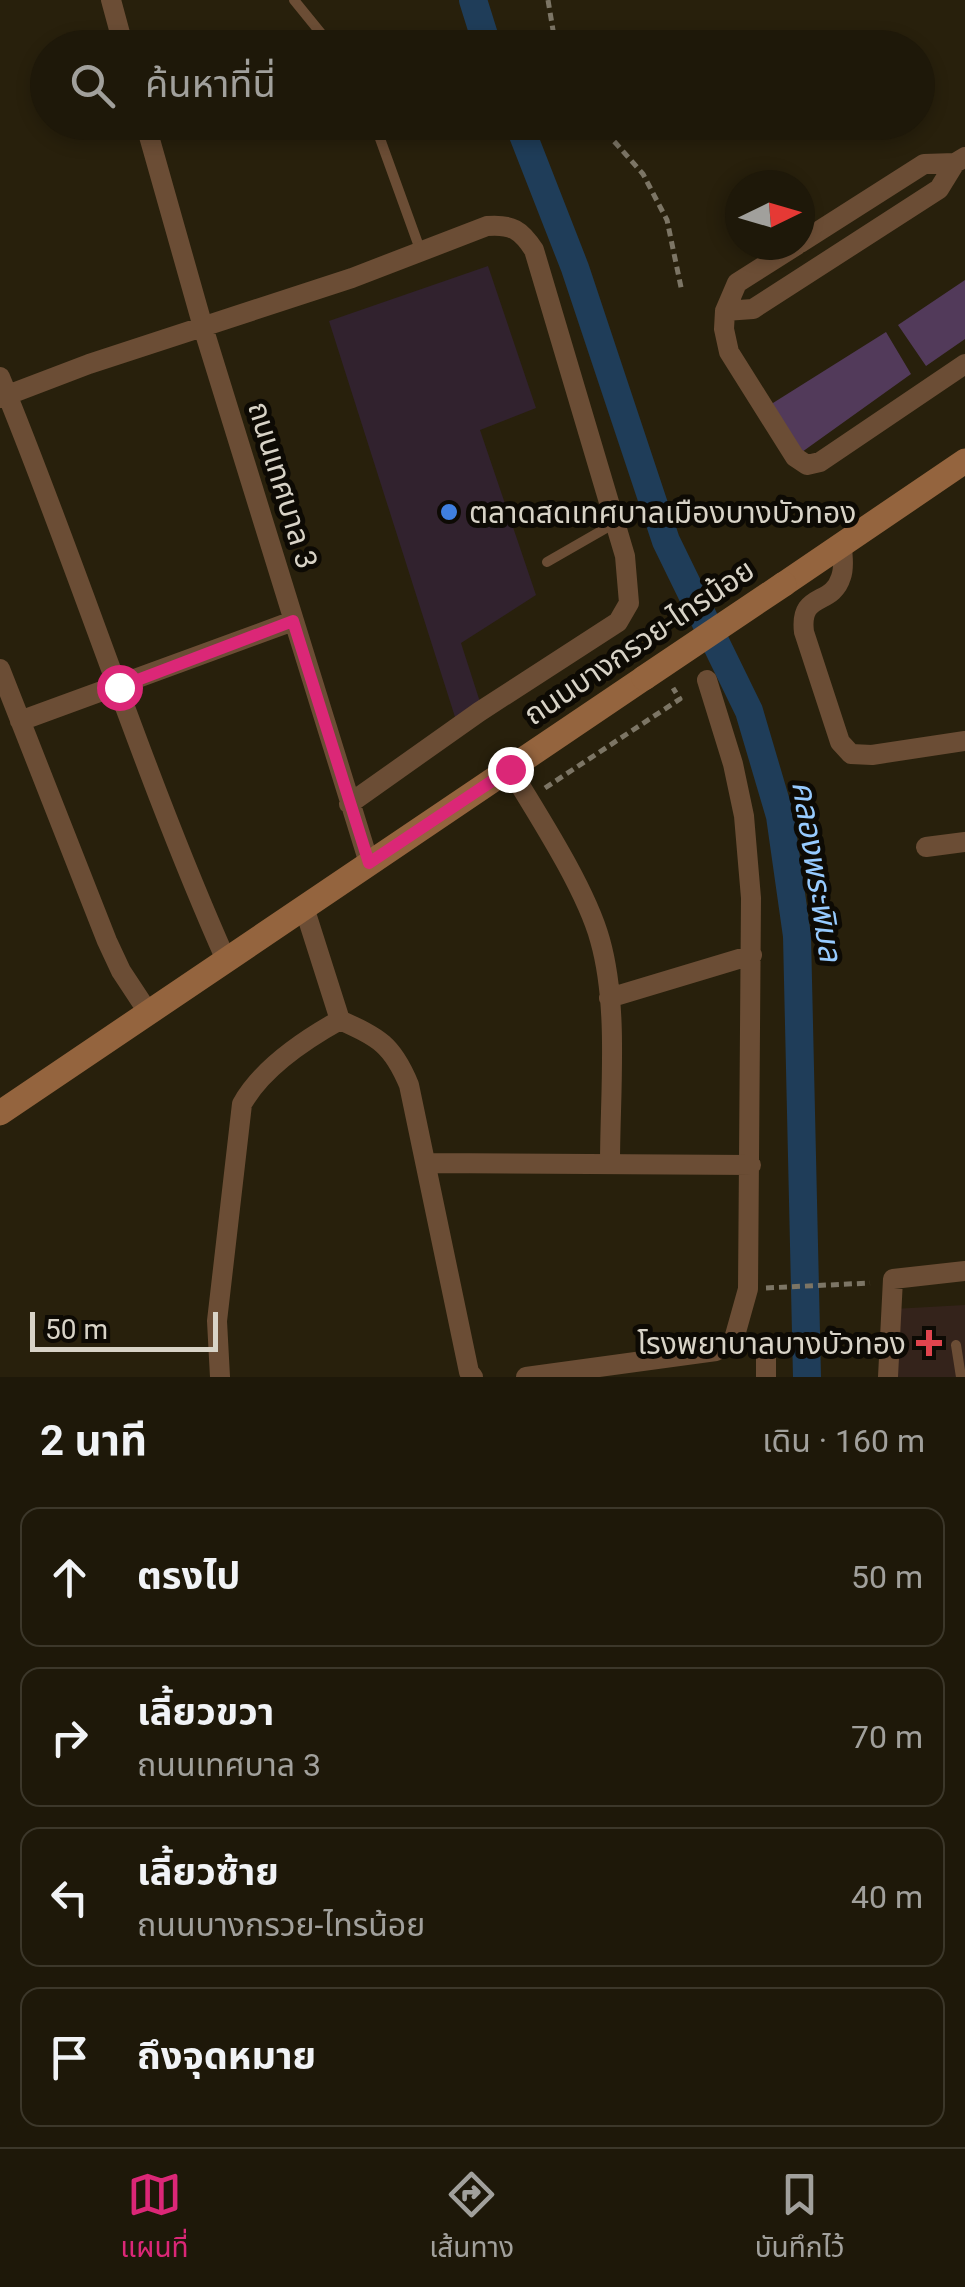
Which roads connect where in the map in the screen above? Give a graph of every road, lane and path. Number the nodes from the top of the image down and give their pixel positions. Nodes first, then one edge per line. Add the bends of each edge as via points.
1 (111, 0) edge
2 (294, 0) edge
3 (548, 0) edge
4 (119, 30) edge
5 (318, 30) edge
6 (553, 30) edge
7 (153, 140) edge
8 (381, 140) edge
9 (613, 140) edge
10 (960, 160) edge
11 (823, 228) junction
12 (815, 233) edge
13 (421, 252) junction
14 (840, 252) junction
15 (773, 260) edge
16 (682, 292) dead end
17 (725, 311) junction
18 (203, 326) junction
19 (965, 364) edge
20 (2, 390) edge
21 (965, 461) edge
22 (615, 522) junction
23 (842, 545) junction
24 (548, 562) dead end
25 (293, 621) junction
26 (0, 669) edge
27 (707, 680) dead end
28 (119, 687) junction
29 (20, 721) junction
30 (965, 741) edge
31 (510, 769) junction
32 (348, 804) junction
33 (965, 842) edge
34 (926, 847) dead end
35 (369, 863) junction
36 (304, 907) junction
37 (752, 954) junction
38 (226, 960) junction
39 (609, 998) junction
40 (148, 1012) junction
41 (340, 1020) junction
42 (0, 1113) edge
43 (428, 1163) junction
44 (610, 1163) junction
45 (750, 1165) junction
46 (965, 1272) edge
47 (858, 1286) dead end
48 (764, 1288) dead end
49 (956, 1345) dead end
50 (220, 1377) edge
51 (473, 1377) edge
52 (526, 1377) edge
53 (888, 1377) edge
54 (960, 1377) edge

1 - 4 street
2 - 5 lane
3 - 6 path
7 - 18 street, ถนนเทศบาล 3
8 - 13 lane
9 - 16 path via 644,174 667,220
10 - 11 street via 924,164
10 - 14 street via 939,189
11 - 12 street
11 - 14 street
13 - 18 street
13 - 22 street via 488,226 508,224 523,233 534,250
14 - 17 street via 753,309
15 - 17 street via 737,283
17 - 19 street via 729,352 807,465
18 - 20 street
18 - 25 street, ถนนเทศบาล 3
20 - 28 street
21 - 23 main road, ถนนบางกรวย-ไทรน้อย
22 - 24 lane
22 - 32 street via 629,582 618,622
23 - 30 street via 836,588 802,615 840,742 851,754 872,756
23 - 31 main road, ถนนบางกรวย-ไทรน้อย, bridge
25 - 28 street
25 - 32 street, ถนนเทศบาล 3
26 - 29 street
27 - 37 street via 744,816
28 - 29 street
28 - 38 street
29 - 40 street via 107,941
31 - 35 main road, ถนนบางกรวย-ไทรน้อย
31 - 39 street via 588,907
32 - 35 street, ถนนเทศบาล 3
33 - 34 street
35 - 36 main road, ถนนบางกรวย-ไทรน้อย
36 - 38 main road, ถนนบางกรวย-ไทรน้อย
36 - 41 street
37 - 39 street
37 - 45 street
38 - 40 main road, ถนนบางกรวย-ไทรน้อย
39 - 44 street
40 - 42 main road, ถนนบางกรวย-ไทรน้อย
41 - 43 street via 380,1038 398,1057
41 - 50 street via 306,1039 242,1104 218,1321
43 - 44 street
43 - 51 street
44 - 45 street
45 - 52 street via 748,1288 734,1339 716,1351
46 - 53 street via 892,1279
47 - 48 path
49 - 54 lane

